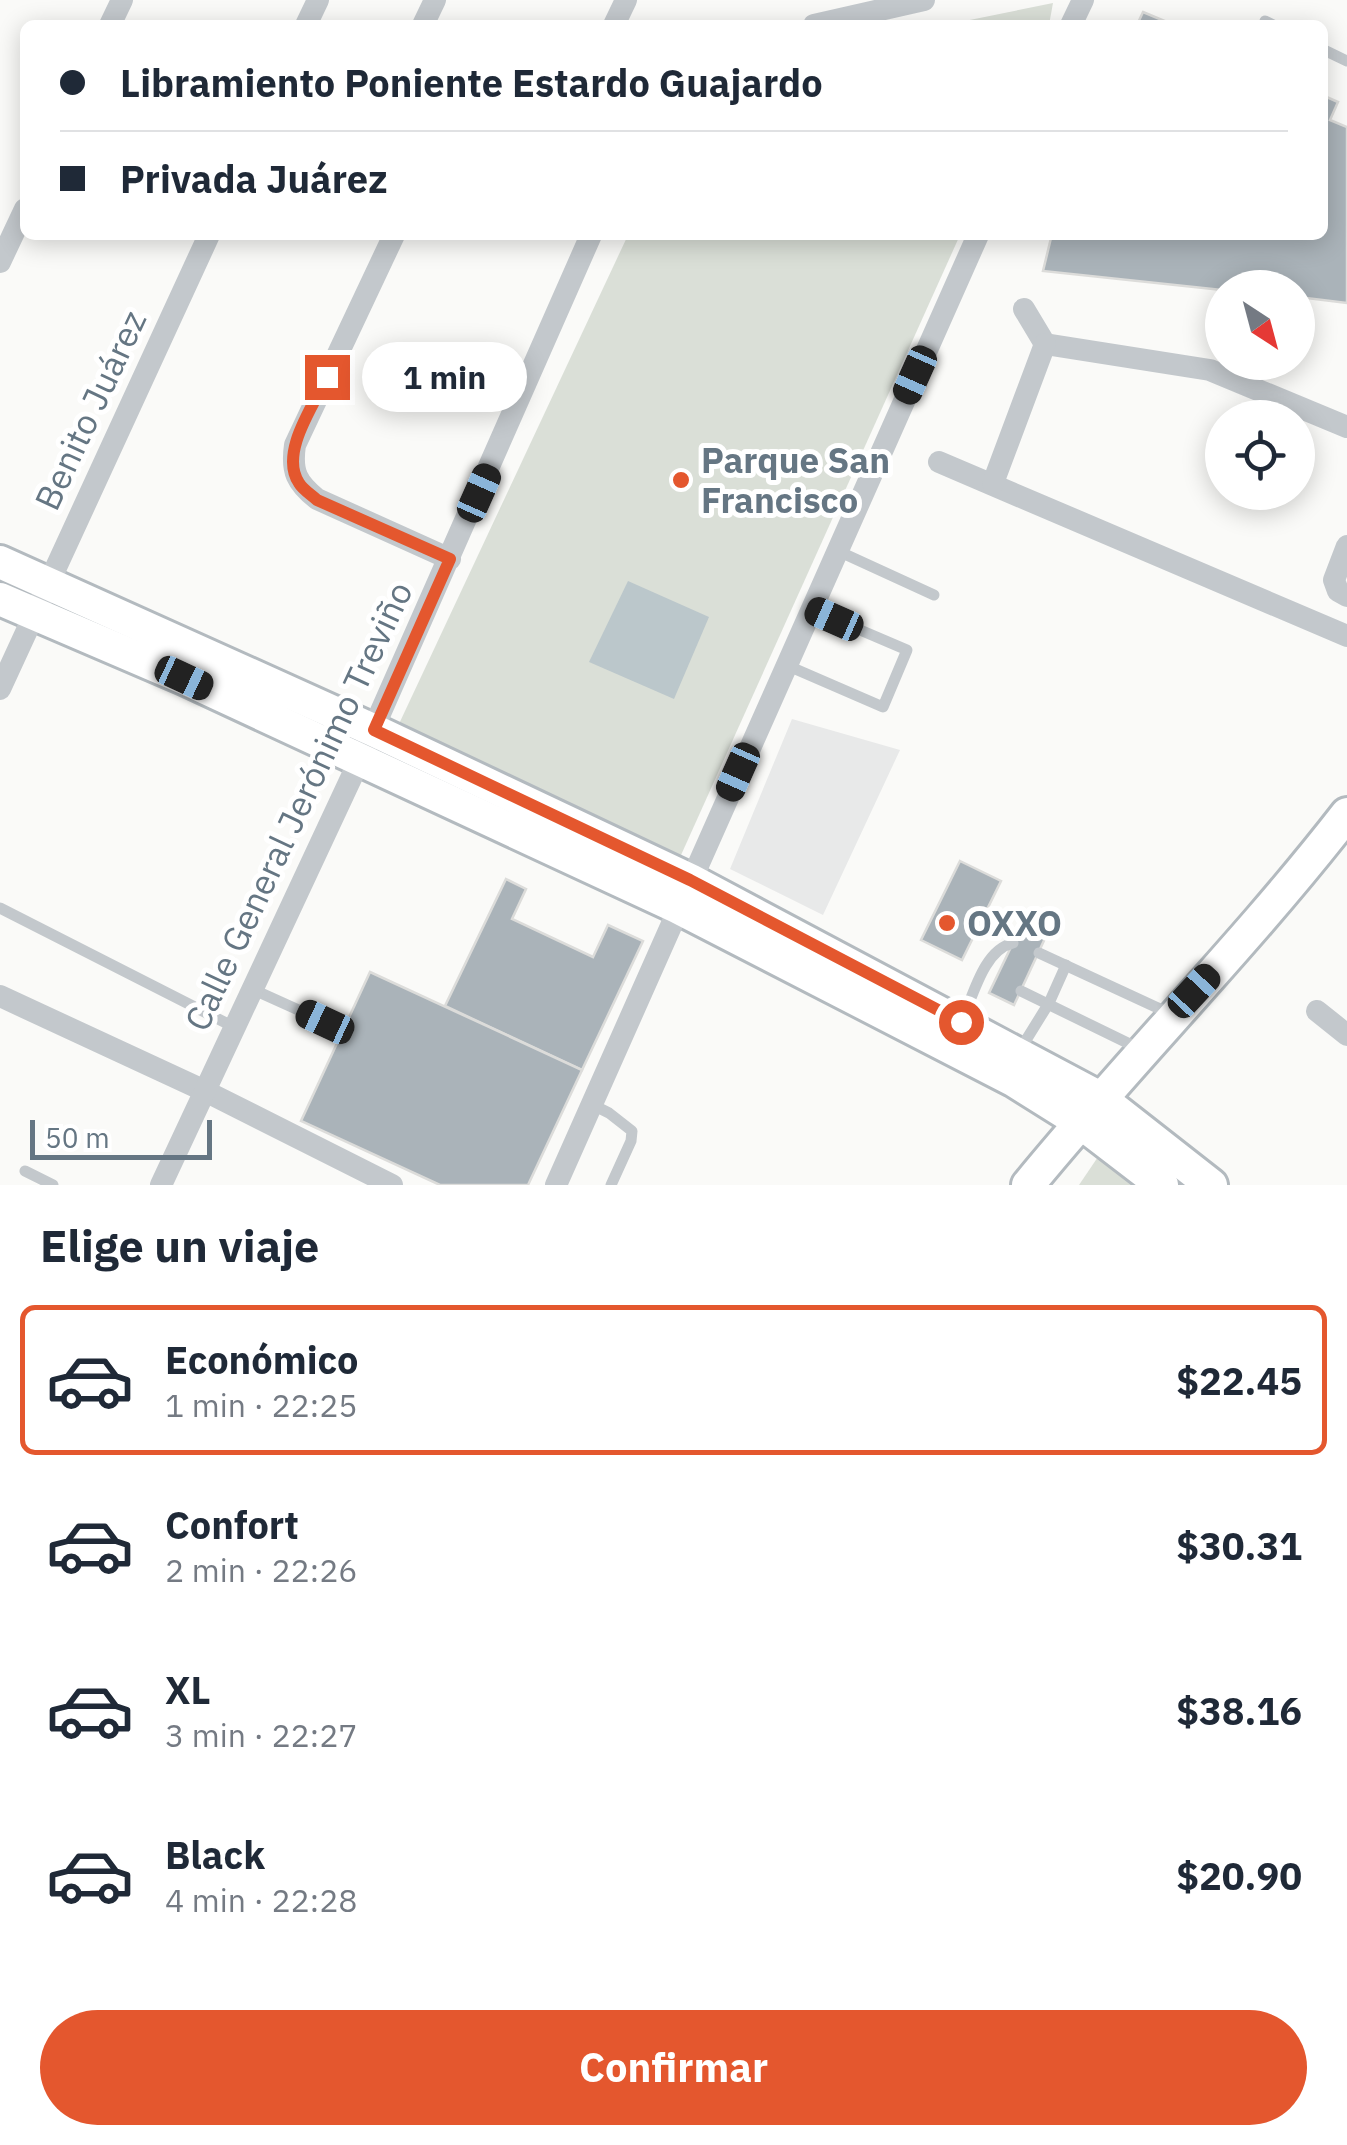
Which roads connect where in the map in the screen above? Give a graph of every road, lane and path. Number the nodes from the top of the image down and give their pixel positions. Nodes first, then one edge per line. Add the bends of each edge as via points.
1 (924, 0) edge
2 (840, 9) edge
3 (20, 220) edge
4 (207, 240) edge
5 (392, 240) edge
6 (589, 240) edge
7 (976, 240) edge
8 (0, 262) edge
9 (1024, 309) dead end
10 (1045, 344) junction
11 (1347, 427) edge
12 (939, 462) dead end
13 (993, 482) junction
14 (1347, 546) edge
15 (837, 550) junction
16 (450, 559) junction
17 (0, 562) edge
18 (48, 584) junction
19 (934, 595) dead end
20 (1347, 596) edge
21 (0, 598) edge
22 (811, 609) junction
23 (35, 615) junction
24 (1347, 636) edge
25 (786, 665) junction
26 (0, 689) edge
27 (367, 744) junction
28 (1347, 814) edge
29 (684, 894) junction
30 (0, 908) edge
31 (1013, 942) dead end
32 (1038, 953) dead end
33 (1066, 965) junction
34 (252, 988) junction
35 (1021, 991) dead end
36 (0, 996) edge
37 (1049, 1004) junction
38 (1318, 1011) dead end
39 (1172, 1015) junction
40 (325, 1022) dead end
41 (234, 1028) junction
42 (956, 1034) junction
43 (1347, 1035) edge
44 (1142, 1050) junction
45 (1012, 1064) junction
46 (204, 1090) junction
47 (591, 1104) junction
48 (1090, 1110) junction
49 (25, 1170) dead end
50 (53, 1185) edge
51 (161, 1185) edge
52 (392, 1185) edge
53 (556, 1185) edge
54 (611, 1185) edge
55 (1028, 1185) edge
56 (1162, 1185) edge
57 (1210, 1185) edge

1 - 2 street
3 - 8 street
4 - 18 street, Benito Juárez
5 - 16 street via 295,445 292,466 299,485 317,500
6 - 16 street, Calle General Jerónimo Treviño
7 - 15 street
9 - 10 street
10 - 11 street via 1210,370
10 - 13 street
12 - 13 street
13 - 24 street
14 - 20 street via 1334,580
15 - 19 lane
15 - 22 street
16 - 27 street, Calle General Jerónimo Treviño
17 - 18 street
18 - 23 street, Benito Juárez
18 - 27 street
21 - 23 street
22 - 25 street
22 - 25 lane via 907,650 884,708
23 - 26 street, Benito Juárez
23 - 27 street
25 - 29 street
27 - 29 street
27 - 34 street, Calle General Jerónimo Treviño
28 - 39 street
29 - 42 street
29 - 47 street
30 - 41 lane
31 - 42 lane via 991,955 990,976
32 - 33 lane
33 - 37 lane
33 - 39 lane
34 - 40 lane
34 - 41 street, Calle General Jerónimo Treviño
35 - 37 lane
36 - 46 street
37 - 44 lane
37 - 45 lane
38 - 43 street
39 - 44 street
41 - 46 street, Calle General Jerónimo Treviño
42 - 45 street
44 - 48 street
45 - 48 street
46 - 51 street, Calle General Jerónimo Treviño
46 - 52 street
47 - 53 street
47 - 54 lane via 632,1132
48 - 55 street
48 - 56 street
48 - 57 street
49 - 50 lane

